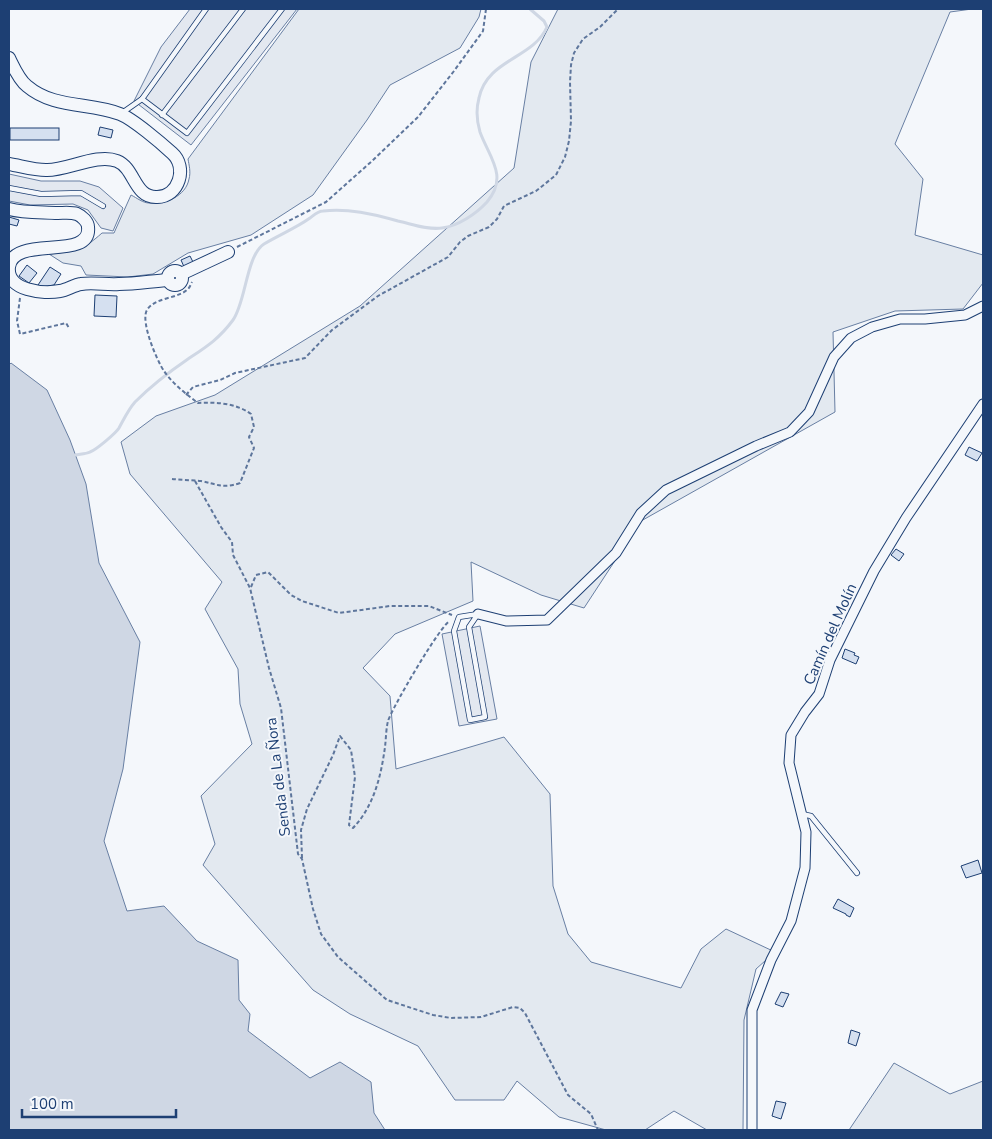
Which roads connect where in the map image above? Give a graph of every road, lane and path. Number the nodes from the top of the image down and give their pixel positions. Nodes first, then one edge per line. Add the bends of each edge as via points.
1 (206, 9) edge
2 (243, 9) edge
3 (282, 9) edge
4 (486, 9) edge
5 (618, 9) edge
6 (9, 58) edge
7 (142, 99) junction
8 (121, 114) junction
9 (162, 115) junction
10 (9, 164) edge
11 (9, 188) edge
12 (103, 206) dead end
13 (9, 209) edge
14 (228, 252) joint
15 (194, 279) dead end
16 (24, 288) junction
17 (983, 306) edge
18 (69, 328) dead end
19 (186, 395) junction
20 (983, 404) edge
21 (172, 479) dead end
22 (195, 481) junction
23 (250, 588) junction
24 (478, 614) junction
25 (459, 618) junction
26 (802, 814) junction
27 (302, 859) junction
28 (857, 873) dead end
29 (598, 1130) edge
30 (752, 1130) edge

1 - 7 lane
2 - 9 lane
3 - 9 lane via 187,133
4 - 14 path via 483,31 418,118 326,202
5 - 19 path via 583,39 574,53 569,141 556,175 536,191 504,206 489,227 468,236 448,257 378,296 332,330 306,358 235,372 193,387
6 - 8 street via 26,86 56,102
7 - 8 lane
7 - 9 lane
8 - 10 street via 176,157 181,176 167,196 155,198 143,193 127,168 117,161 89,161 47,171
11 - 12 lane via 41,194 81,193
13 - 16 street via 76,213 88,226 84,241 72,246 21,252 13,257 9,266 10,276
14 - 16 street via 181,274 172,272 168,280 82,284 61,291 42,292
15 - 19 path via 188,289 147,310 144,320 165,373
16 - 18 path via 17,321 20,334 66,323
17 - 24 street via 965,315 900,319 872,327 852,338 834,356 809,412 790,432 666,490 641,513 616,554 547,620 506,621
19 - 22 path via 198,403 216,402 245,409 252,414 254,427 249,437 254,448 240,483 230,487
20 - 26 street, Camín del Molín via 874,571 830,660 819,694 792,735 789,763
21 - 22 path
22 - 23 path, Senda de La Ñora via 232,542 233,554
23 - 25 path via 256,575 268,572 302,602 339,614 390,606 429,606
23 - 27 path, Senda de La Ñora via 281,708 298,854
24 - 25 lane
24 - 25 lane via 469,627 486,717 470,720 454,632
25 - 27 path via 446,622 433,639 396,702 388,721 380,778 362,819 353,828 349,824 355,777 351,750 340,736 307,809 301,830
26 - 28 lane via 811,816
26 - 30 street, Camín del Molín via 806,832 805,868 791,921 771,960 752,1010
27 - 29 path, Senda de La Ñora via 321,934 338,956 388,1000 433,1015 481,1017 513,1007 520,1008 568,1096 591,1114

